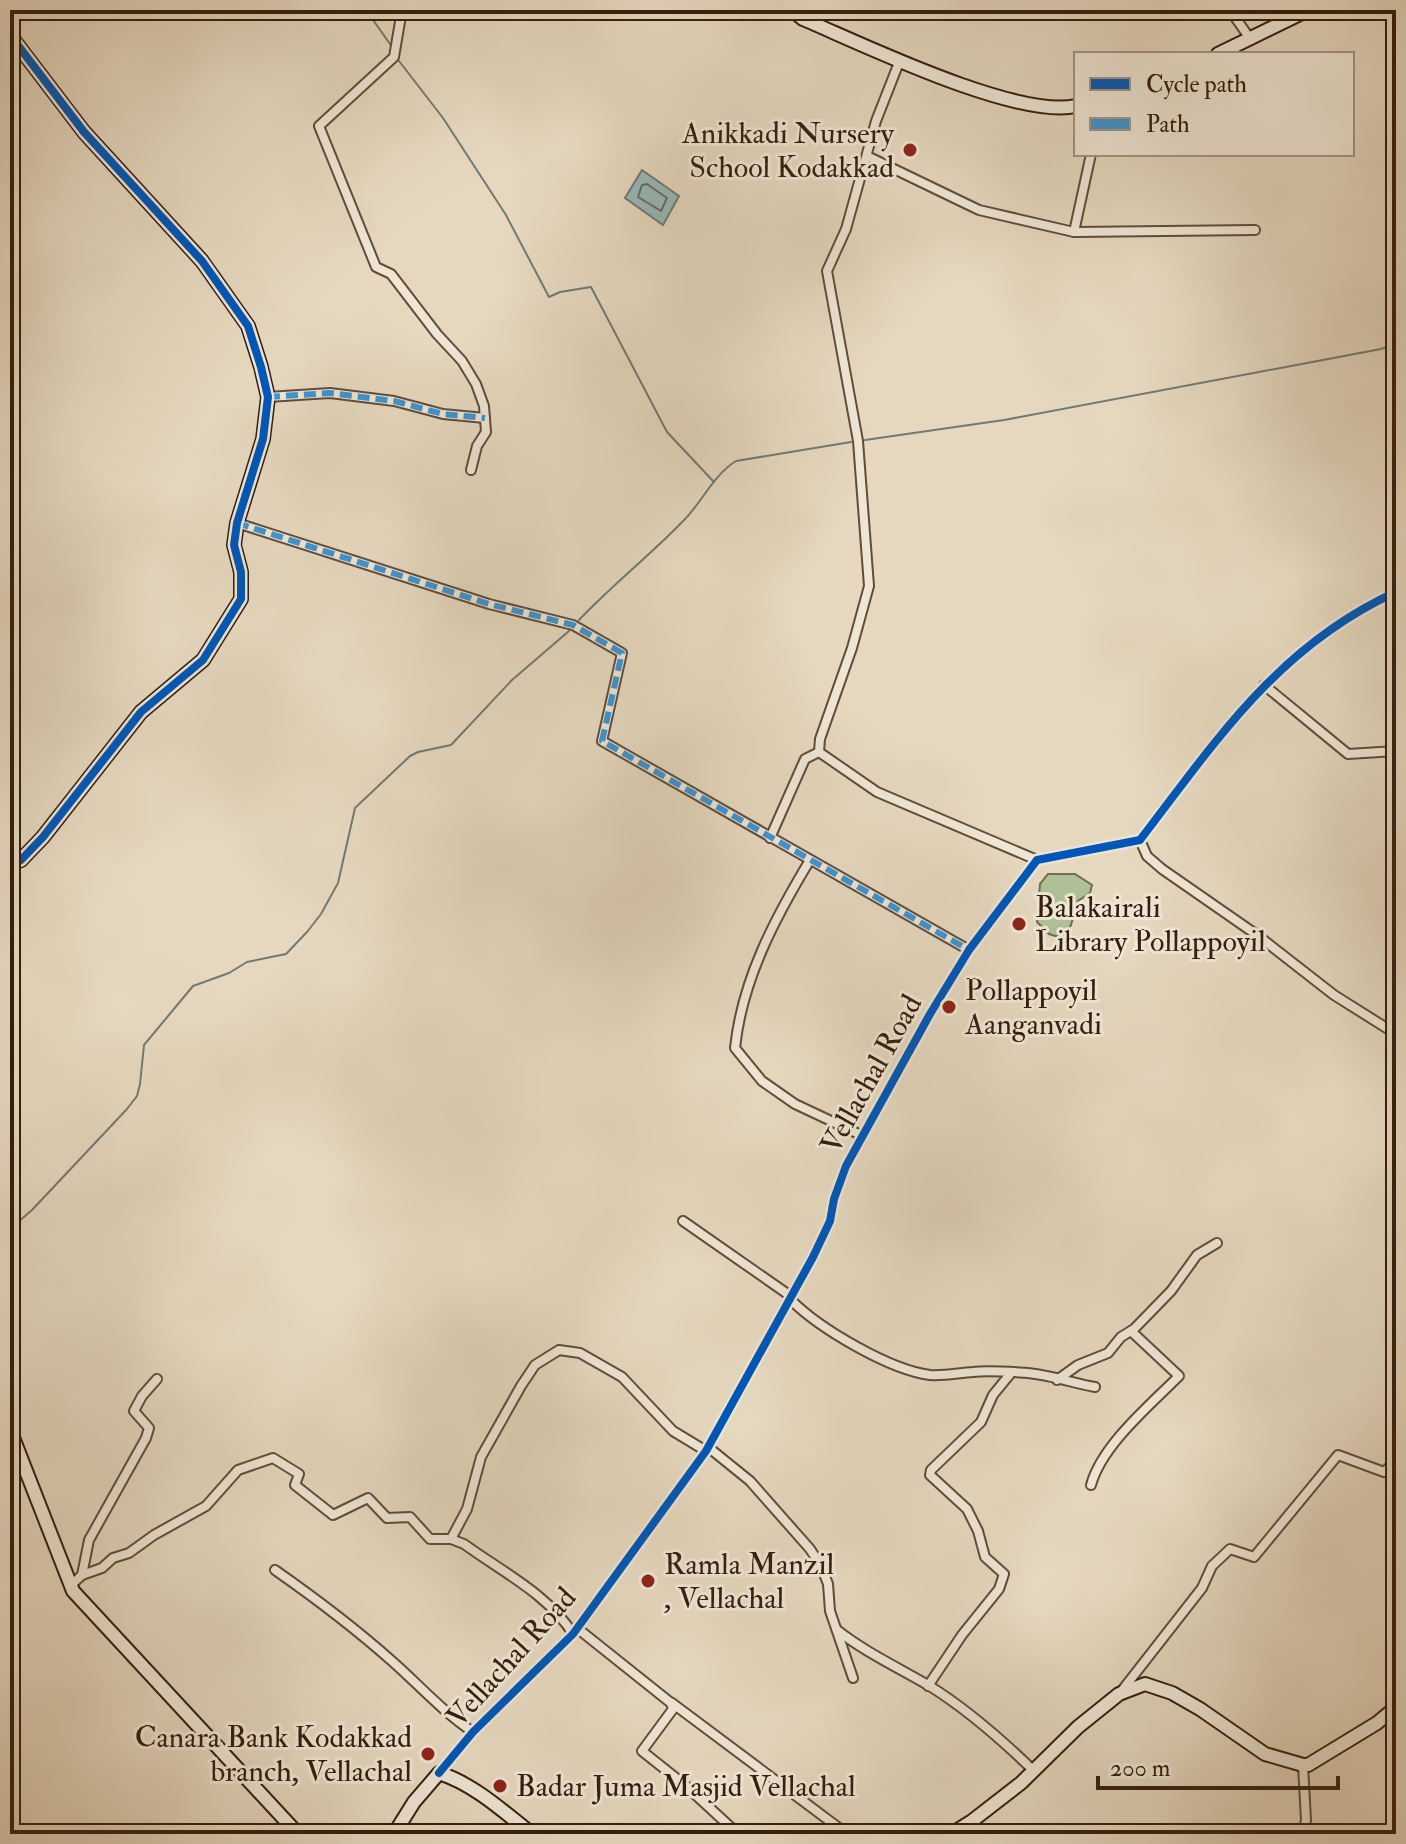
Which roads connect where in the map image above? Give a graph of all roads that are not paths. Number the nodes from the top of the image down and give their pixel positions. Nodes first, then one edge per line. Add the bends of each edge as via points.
1 (402, 10) edge
2 (792, 10) edge
3 (1230, 10) edge
4 (1308, 10) edge
5 (1391, 10) edge
6 (1396, 15) edge
7 (10, 35) edge
8 (1251, 40) junction
9 (1223, 52) edge
10 (900, 60) junction
11 (1074, 106) edge
12 (867, 156) junction
13 (1091, 156) edge
14 (1255, 230) dead end
15 (1074, 232) junction
16 (268, 397) junction
17 (485, 418) junction
18 (471, 470) dead end
19 (237, 523) junction
20 (1396, 592) edge
21 (1264, 685) junction
22 (1396, 751) edge
23 (819, 752) junction
24 (770, 838) junction
25 (1140, 840) junction
26 (810, 860) junction
27 (1037, 860) junction
28 (10, 865) edge
29 (969, 950) junction
30 (1396, 1034) edge
31 (863, 1136) junction
32 (683, 1221) dead end
33 (1217, 1243) dead end
34 (792, 1299) junction
35 (1131, 1331) junction
36 (1011, 1373) junction
37 (157, 1379) dead end
38 (1057, 1380) junction
39 (1095, 1387) dead end
40 (10, 1430) edge
41 (707, 1449) junction
42 (1396, 1461) edge
43 (1091, 1485) dead end
44 (451, 1539) junction
45 (275, 1570) dead end
46 (82, 1575) junction
47 (70, 1586) junction
48 (836, 1629) junction
49 (575, 1631) junction
50 (853, 1678) dead end
51 (928, 1686) junction
52 (1119, 1694) junction
53 (671, 1703) junction
54 (1396, 1707) edge
55 (473, 1732) junction
56 (1303, 1765) junction
57 (1034, 1771) junction
58 (439, 1773) junction
59 (298, 1834) edge
60 (394, 1834) edge
61 (532, 1834) edge
62 (738, 1834) edge
63 (847, 1834) edge
64 (951, 1834) edge
65 (1303, 1834) edge

1 - 17 street via 394,57 319,126 376,267 391,274 462,361 476,384
2 - 10 street
3 - 8 street
4 - 8 street
5 - 6 street
7 - 16 street via 84,132 202,261 248,326
8 - 9 street
10 - 11 street via 1032,104
10 - 12 street
12 - 15 street via 979,210
12 - 23 street via 846,229 827,271 858,441 869,586
13 - 15 street
14 - 15 street
16 - 17 street via 330,393
16 - 19 street via 263,439
17 - 18 street via 486,432
19 - 24 street via 489,604 573,625 622,653 602,741
19 - 28 street via 234,545 241,599 203,660 141,712 43,837
20 - 21 street via 1330,628
21 - 22 street via 1348,754
21 - 25 street via 1214,741
23 - 24 street via 805,759
23 - 27 street via 877,792
24 - 26 street
25 - 27 street
25 - 30 street via 1147,856 1162,869
26 - 29 street
26 - 31 street via 750,978 735,1048 762,1081 795,1104
27 - 29 street, Vellachal Road
29 - 31 street, Vellachal Road
31 - 34 street, Vellachal Road
32 - 34 street
33 - 35 street via 1197,1255
34 - 36 street via 847,1341 898,1368 932,1375
34 - 41 street, Vellachal Road
35 - 38 street via 1108,1353
35 - 43 street via 1179,1376 1118,1439
36 - 38 street
36 - 51 street via 981,1422 931,1470 930,1475 967,1509 985,1557 1004,1574 999,1589
37 - 46 street via 134,1411 149,1428 146,1438 89,1540
38 - 39 street
40 - 47 street
41 - 44 street via 673,1431 622,1377 580,1353 559,1350 535,1365 521,1386 481,1457 467,1509
41 - 48 street via 750,1481 810,1549 828,1584
41 - 49 street, Vellachal Road
42 - 52 street via 1384,1472 1338,1455 1254,1557 1230,1549 1212,1566 1202,1588
44 - 46 street via 430,1539 410,1517 387,1518 368,1498 333,1515 295,1485 299,1474 273,1458 238,1470 206,1506
44 - 49 street via 539,1598
45 - 55 street via 356,1630
46 - 47 street
47 - 59 street
48 - 50 street
48 - 51 street
49 - 53 street
49 - 55 street, Vellachal Road
51 - 57 street via 993,1732
52 - 56 street via 1145,1684 1172,1693 1265,1754
52 - 57 street
53 - 62 street via 673,1709 642,1751
53 - 63 street
54 - 56 street
55 - 58 street, Vellachal Road
56 - 65 street
57 - 64 street
58 - 60 street
58 - 61 street via 480,1794

